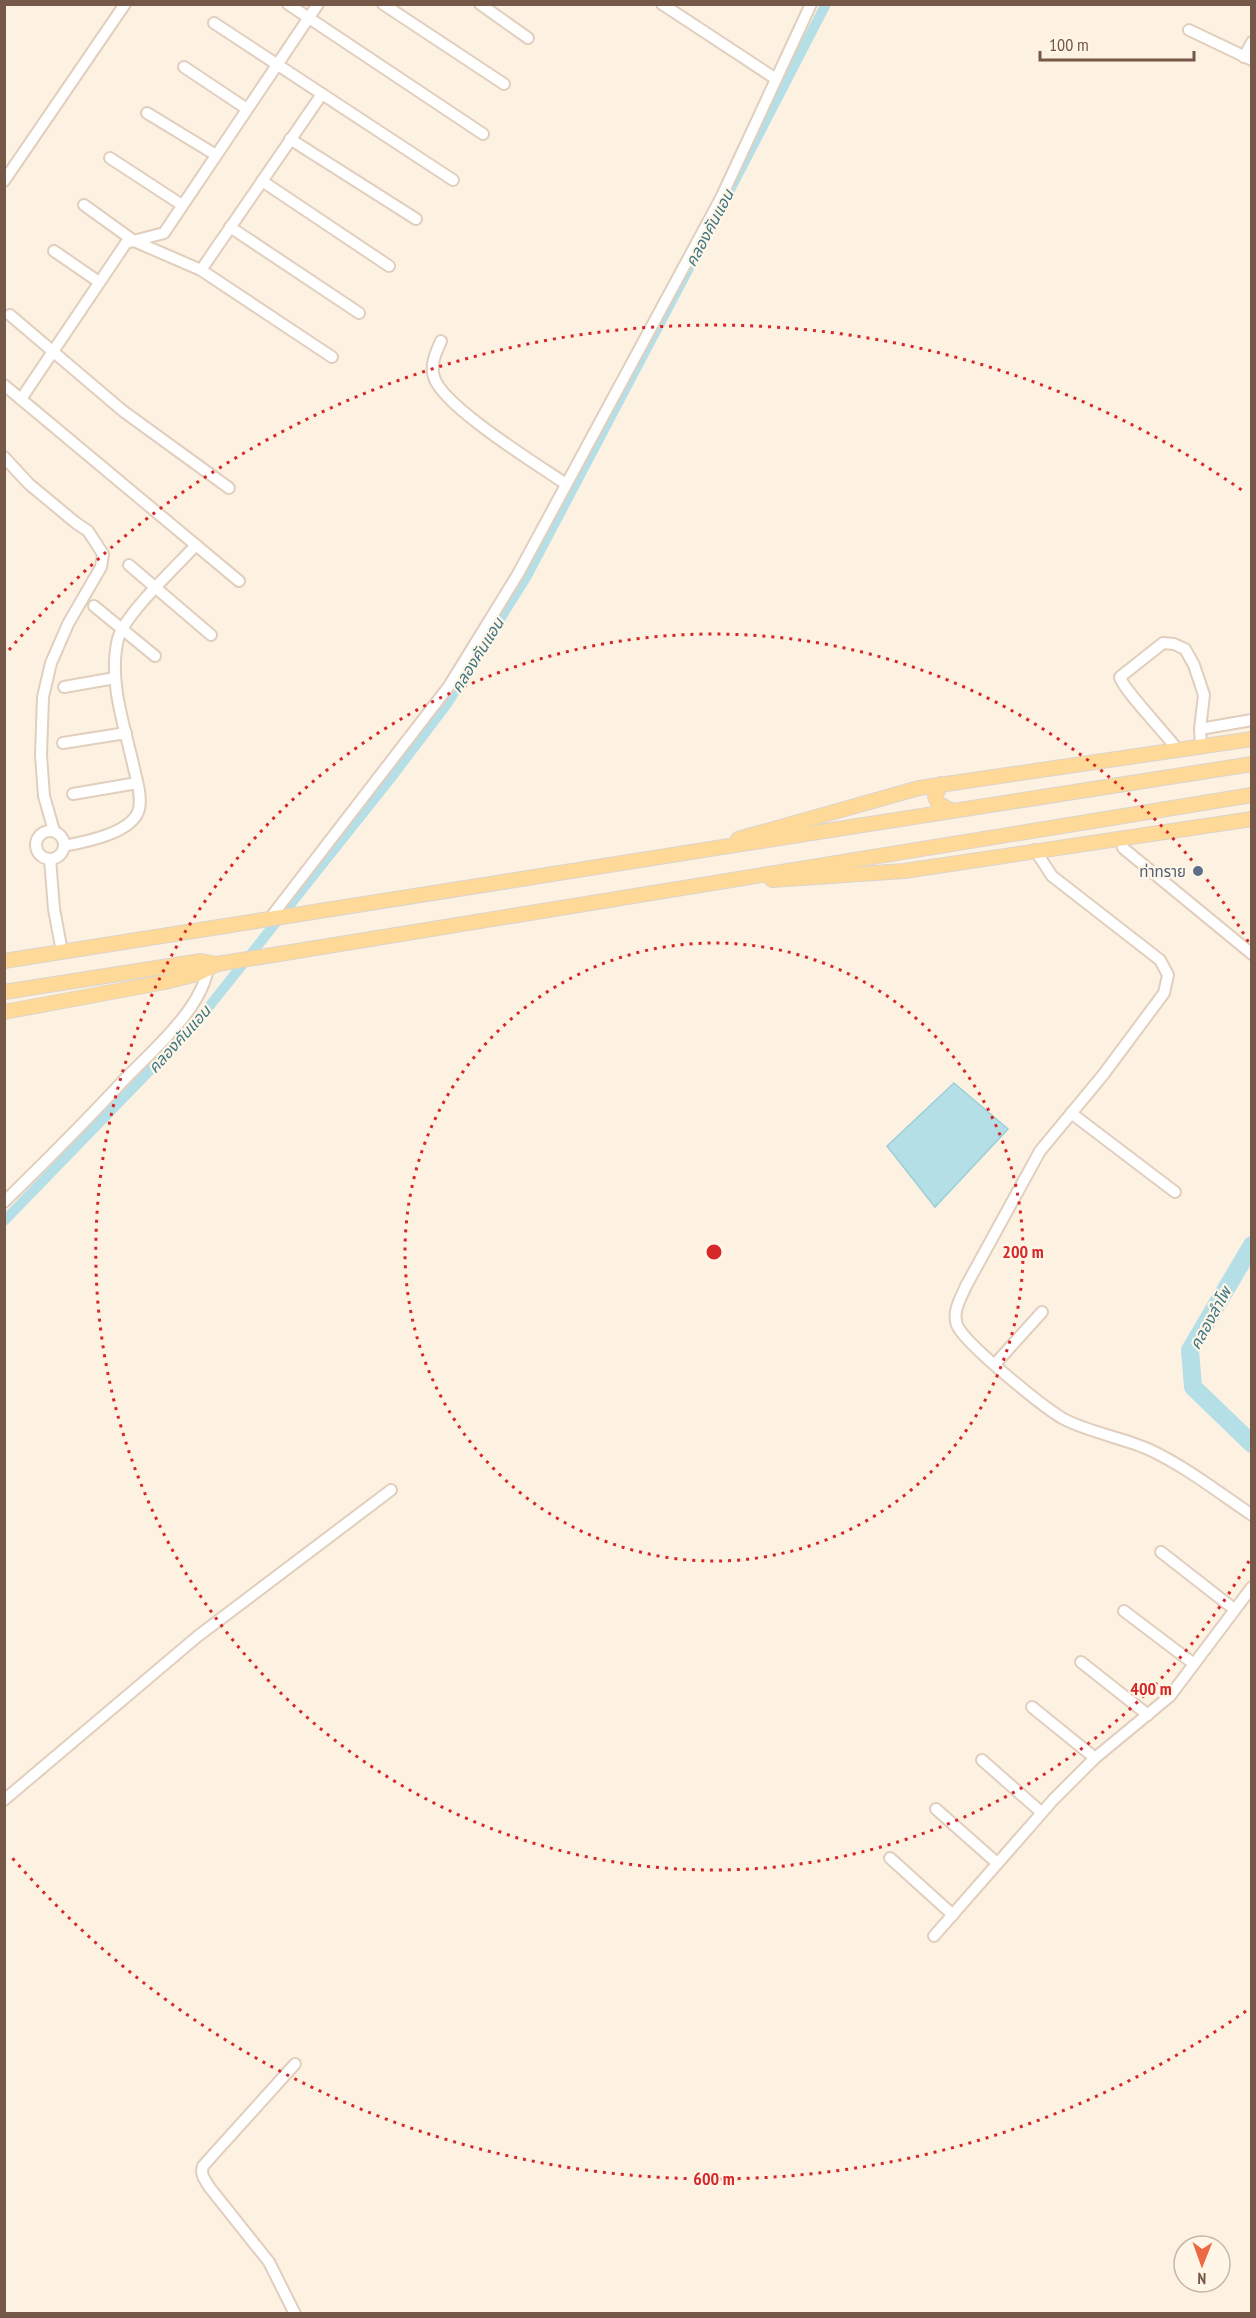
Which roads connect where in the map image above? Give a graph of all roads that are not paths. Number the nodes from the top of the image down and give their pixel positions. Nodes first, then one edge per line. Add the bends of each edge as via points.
1 (125, 4) edge
2 (288, 4) edge
3 (318, 4) edge
4 (383, 4) edge
5 (480, 4) edge
6 (662, 4) edge
7 (811, 4) edge
8 (309, 18) junction
9 (214, 23) dead end
10 (1189, 30) dead end
11 (528, 38) dead end
12 (1251, 42) edge
13 (1248, 59) edge
14 (277, 65) junction
15 (184, 67) dead end
16 (776, 79) junction
17 (504, 84) dead end
18 (322, 94) junction
19 (247, 109) junction
20 (147, 113) dead end
21 (483, 134) dead end
22 (290, 139) junction
23 (216, 155) junction
24 (111, 158) dead end
25 (453, 180) dead end
26 (4, 181) edge
27 (262, 181) junction
28 (84, 205) dead end
29 (182, 205) junction
30 (416, 219) dead end
31 (230, 227) junction
32 (134, 241) junction
33 (54, 251) dead end
34 (389, 266) dead end
35 (201, 270) junction
36 (99, 282) junction
37 (359, 313) dead end
38 (10, 315) dead end
39 (441, 341) dead end
40 (53, 351) junction
41 (332, 357) dead end
42 (4, 385) edge
43 (21, 399) junction
44 (4, 457) edge
45 (566, 484) junction
46 (229, 488) dead end
47 (196, 545) junction
48 (129, 565) dead end
49 (239, 581) dead end
50 (156, 588) junction
51 (94, 606) dead end
52 (122, 630) junction
53 (211, 635) dead end
54 (154, 656) dead end
55 (115, 678) junction
56 (64, 687) dead end
57 (1251, 720) edge
58 (1200, 729) junction
59 (126, 733) junction
60 (1251, 738) edge
61 (63, 743) dead end
62 (1201, 745) junction
63 (1177, 748) junction
64 (1251, 764) edge
65 (137, 783) junction
66 (941, 784) junction
67 (73, 794) dead end
68 (1251, 795) edge
69 (951, 810) junction
70 (1251, 819) edge
71 (54, 831) junction
72 (1120, 838) junction
73 (64, 846) junction
74 (928, 847) junction
75 (717, 849) junction
76 (1035, 850) junction
77 (50, 859) junction
78 (933, 866) junction
79 (684, 887) junction
80 (275, 916) junction
81 (62, 952) junction
82 (1251, 954) edge
83 (4, 961) edge
84 (215, 964) junction
85 (4, 992) edge
86 (4, 1012) edge
87 (1071, 1113) junction
88 (1175, 1192) dead end
89 (4, 1202) edge
90 (1042, 1312) dead end
91 (995, 1364) junction
92 (391, 1490) dead end
93 (1251, 1515) edge
94 (1161, 1552) dead end
95 (1251, 1587) edge
96 (1234, 1609) junction
97 (1124, 1611) dead end
98 (1081, 1662) dead end
99 (1194, 1664) junction
100 (1032, 1707) dead end
101 (1148, 1715) junction
102 (1095, 1758) junction
103 (982, 1760) dead end
104 (4, 1800) edge
105 (936, 1809) dead end
106 (1041, 1812) junction
107 (890, 1858) dead end
108 (997, 1863) junction
109 (953, 1915) junction
110 (934, 1936) dead end
111 (295, 2064) dead end
112 (295, 2313) edge

1 - 26 street
2 - 8 street
3 - 8 street
4 - 17 street
5 - 11 street
6 - 16 street
7 - 16 street
8 - 14 street
8 - 21 street
9 - 14 street
10 - 13 street
12 - 13 street
14 - 18 street
14 - 19 street
15 - 19 street
16 - 45 street via 720,198
18 - 22 street
18 - 25 street
19 - 23 street
20 - 23 street
22 - 27 street
22 - 30 street
23 - 29 street
24 - 29 street
27 - 31 street
27 - 34 street
28 - 32 street
29 - 32 street via 164,233
31 - 35 street
31 - 37 street
32 - 35 street
32 - 36 street via 126,243
33 - 36 street
35 - 41 street
36 - 40 street
38 - 40 street
39 - 45 street via 433,367 434,377 446,396
40 - 43 street
40 - 46 street via 123,411
42 - 43 street
43 - 47 street
44 - 71 street via 29,484 88,531 103,554 101,567 55,653 43,697 44,796
45 - 80 street via 518,574 449,686
47 - 49 street
47 - 50 street
48 - 50 street
50 - 52 street
50 - 53 street
51 - 52 street
52 - 54 street
52 - 55 street via 118,636
55 - 56 street
55 - 59 street
57 - 58 street
58 - 62 street
58 - 63 street via 1204,695 1194,665 1185,649 1163,643 1120,677 1124,687
59 - 61 street
59 - 65 street
60 - 62 main road
62 - 63 main road
63 - 66 main road
64 - 69 main road
65 - 67 street
65 - 73 street via 139,810 128,823 104,838
66 - 69 main road via 934,797
66 - 75 main road via 744,836
68 - 74 main road
69 - 75 main road
70 - 72 main road
71 - 73 street via 62,837
71 - 77 street via 41,833 36,841 39,854
72 - 76 main road
72 - 82 street via 1123,848
73 - 77 street via 60,855
74 - 78 main road via 924,858
74 - 79 main road
75 - 80 main road
76 - 78 main road
76 - 87 street via 1052,876 1160,960 1168,975 1164,993
77 - 81 street
78 - 79 main road
79 - 84 main road
80 - 81 main road
81 - 83 main road
84 - 85 main road
84 - 86 main road via 165,982
84 - 89 street via 180,1021
87 - 88 street
87 - 91 street via 1040,1151 956,1308 956,1323 964,1337
90 - 91 street
91 - 93 street via 1063,1418 1148,1449 1184,1468
92 - 104 street via 198,1636
94 - 96 street
95 - 96 street
96 - 99 street
97 - 99 street
98 - 101 street
99 - 101 street via 1170,1696
100 - 102 street
101 - 102 street
102 - 106 street
103 - 106 street
105 - 108 street
106 - 108 street
107 - 109 street
108 - 109 street
109 - 110 street
111 - 112 street via 203,2166 201,2175 269,2262

